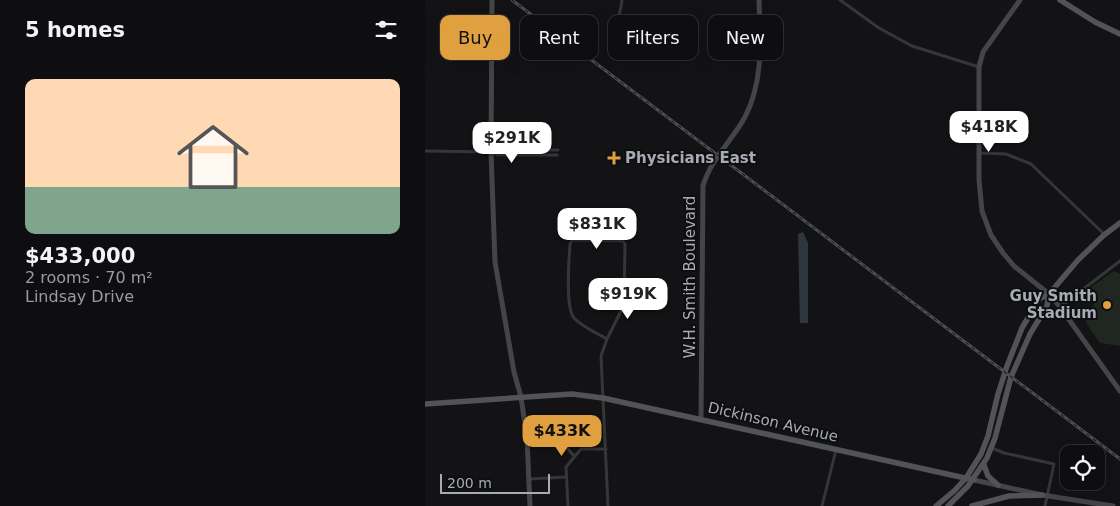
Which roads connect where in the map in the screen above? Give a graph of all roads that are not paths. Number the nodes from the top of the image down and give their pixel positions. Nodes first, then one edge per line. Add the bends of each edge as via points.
1 (492, 0) edge
2 (622, 0) edge
3 (759, 0) edge
4 (840, 0) edge
5 (1020, 0) edge
6 (1060, 0) edge
7 (619, 15) edge
8 (1120, 34) edge
9 (979, 67) junction
10 (557, 150) dead end
11 (425, 151) edge
12 (491, 152) junction
13 (979, 154) junction
14 (557, 155) dead end
15 (1120, 224) edge
16 (1104, 235) junction
17 (1120, 262) edge
18 (1049, 294) junction
19 (1060, 307) junction
20 (607, 339) junction
21 (1120, 391) edge
22 (521, 396) junction
23 (603, 398) junction
24 (425, 404) edge
25 (701, 419) junction
26 (539, 445) dead end
27 (984, 445) junction
28 (992, 448) junction
29 (605, 449) junction
30 (836, 450) junction
31 (575, 456) junction
32 (984, 465) junction
33 (566, 478) junction
34 (966, 478) junction
35 (530, 479) junction
36 (974, 480) junction
37 (998, 485) junction
38 (1044, 495) junction
39 (530, 506) edge
40 (568, 506) edge
41 (608, 506) edge
42 (822, 506) edge
43 (936, 506) edge
44 (948, 506) edge
45 (972, 506) edge
46 (1045, 506) edge
47 (1113, 506) edge

1 - 12 main road
2 - 7 street
3 - 25 main road, W.H. Smith Boulevard via 760,64 754,94 745,117 712,165 703,186
4 - 9 street via 879,28 912,46
5 - 9 main road via 983,52
6 - 8 main road
9 - 13 main road
10 - 12 street via 498,149
11 - 12 street
12 - 14 street
12 - 22 main road via 495,262
13 - 16 street via 1006,154 1031,164
13 - 18 main road via 980,198 991,235 1012,263
15 - 16 main road
16 - 18 main road
17 - 19 street
18 - 19 main road
18 - 27 main road via 1039,299 1018,338 1001,383
18 - 28 main road via 1047,306 1011,377
19 - 21 main road
20 - 20 street via 578,322 570,312 571,241 625,242 624,305
20 - 23 street via 601,356
22 - 23 main road, Dickinson Avenue via 572,394
22 - 24 main road, Dickinson Avenue
22 - 35 main road
23 - 25 main road, Dickinson Avenue
23 - 29 street
25 - 30 main road, Dickinson Avenue
26 - 31 street via 563,443
27 - 28 street
27 - 34 main road
28 - 32 main road
28 - 38 street via 1054,464
29 - 31 street via 581,449
29 - 41 street
30 - 34 main road, Dickinson Avenue
30 - 42 street
31 - 33 street via 566,467
32 - 36 main road
32 - 37 main road via 988,476
33 - 35 street
33 - 40 street
34 - 36 main road, Dickinson Avenue
34 - 43 main road
35 - 39 main road
36 - 37 main road, Dickinson Avenue
36 - 44 main road
37 - 38 main road, Dickinson Avenue
38 - 45 main road via 1009,496
38 - 46 street
38 - 47 main road, Dickinson Avenue

